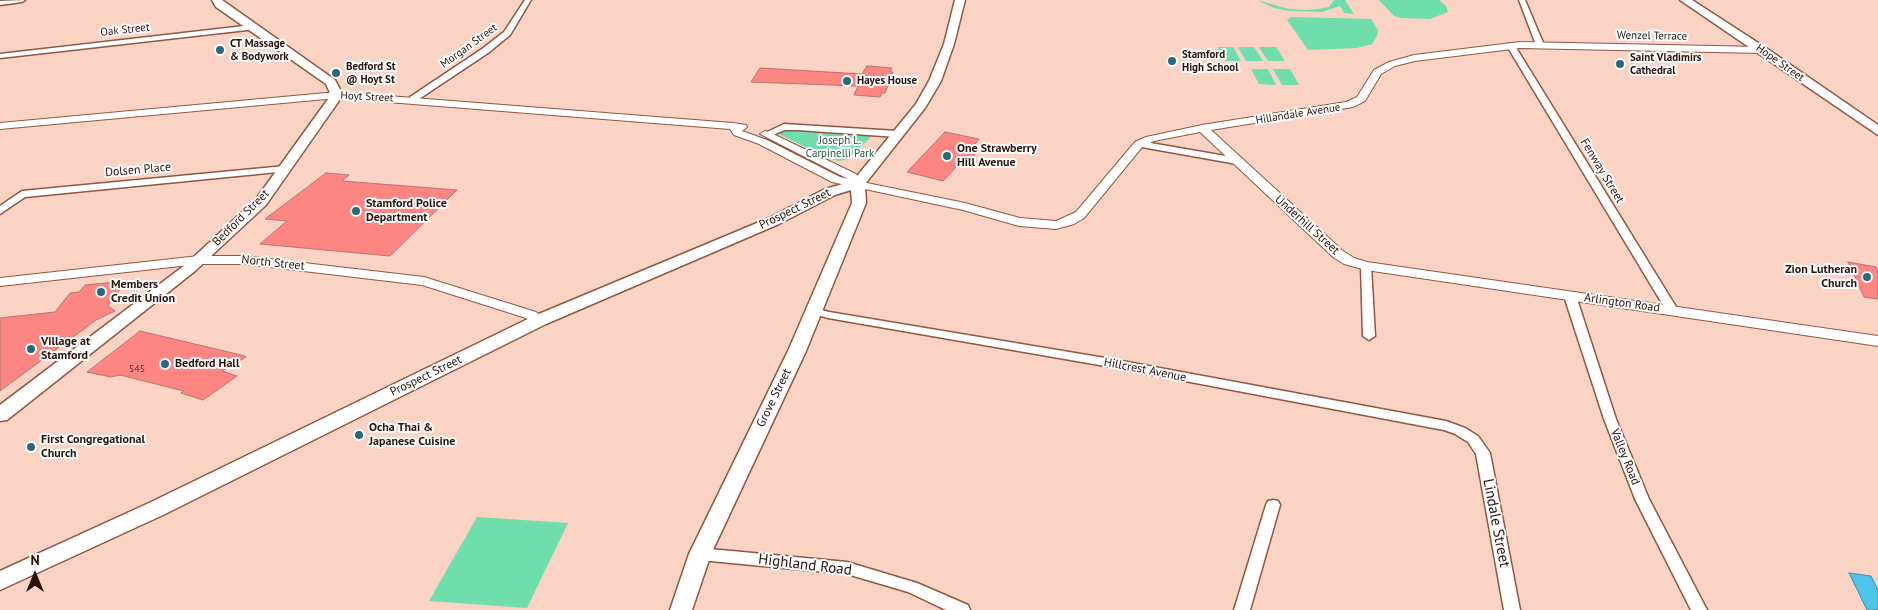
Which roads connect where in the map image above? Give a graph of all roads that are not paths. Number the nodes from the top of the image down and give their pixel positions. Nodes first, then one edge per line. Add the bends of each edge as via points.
1 (22, 0) edge
2 (217, 0) edge
3 (528, 0) edge
4 (960, 0) edge
5 (1522, 0) edge
6 (1685, 0) edge
7 (0, 3) edge
8 (252, 27) junction
9 (1540, 45) junction
10 (1511, 46) junction
11 (1762, 50) junction
12 (0, 56) edge
13 (337, 95) junction
14 (413, 100) junction
15 (0, 126) edge
16 (734, 126) junction
17 (1202, 128) junction
18 (1877, 129) edge
19 (767, 134) junction
20 (897, 134) junction
21 (1139, 144) junction
22 (1237, 161) junction
23 (285, 169) junction
24 (858, 184) junction
25 (0, 211) edge
26 (198, 260) junction
27 (1366, 266) junction
28 (0, 282) edge
29 (1570, 296) junction
30 (1672, 310) junction
31 (814, 311) junction
32 (540, 320) junction
33 (1369, 336) dead end
34 (1878, 341) edge
35 (0, 415) edge
36 (1473, 439) joint
37 (1273, 505) dead end
38 (700, 554) junction
39 (0, 581) edge
40 (681, 610) edge
41 (962, 610) edge
42 (1242, 610) edge
43 (1512, 610) edge
44 (1699, 610) edge

1 - 7 street
2 - 8 main road
3 - 14 street, Morgan Street via 507,33
4 - 20 main road via 935,81 921,105
5 - 9 street
6 - 11 main road, Hope Street
8 - 12 street, Oak Street
8 - 13 main road via 331,82
9 - 10 street, Hillandale Avenue
9 - 11 street, Wenzel Terrace
10 - 17 street, Hillandale Avenue via 1414,58 1392,64 1377,72 1361,99 1342,107
10 - 30 street, Fenway Street
11 - 18 main road, Hope Street
13 - 14 street, Hoyt Street
13 - 15 street, Hoyt Street
13 - 23 main road, Bedford Street
14 - 16 street, Hoyt Street
16 - 19 street, Hoyt Street via 750,127
16 - 24 street, Hoyt Street via 738,133 763,142 836,180
17 - 21 street, Hillandale Avenue via 1159,136
17 - 22 street, Underhill Street
19 - 20 street via 784,127 798,126
19 - 24 street, Hoyt Street via 836,167 852,176
20 - 24 main road
21 - 22 street
21 - 24 street via 1080,215 1056,225 1019,222
22 - 27 street, Underhill Street via 1338,254
23 - 25 street, Dolsen Place via 22,194
23 - 26 main road, Bedford Street via 261,202
24 - 31 main road, Grove Street via 859,203
24 - 32 main road, Prospect Street via 830,192 774,220
26 - 28 street, North Street
26 - 32 street, North Street via 244,260 401,277 437,285
26 - 35 main road, Bedford Street
27 - 29 street, Arlington Road
27 - 33 street
29 - 30 street, Arlington Road
29 - 44 street, Valley Road via 1610,419 1639,491
30 - 34 street, Arlington Road
31 - 36 street, Hillcrest Avenue via 1446,426
31 - 38 main road, Grove Street
32 - 39 main road, Prospect Street via 156,509
36 - 43 street, Lindale Street via 1483,453
37 - 42 street
38 - 40 main road, Grove Street
38 - 41 street, Highland Road via 847,568 912,588

